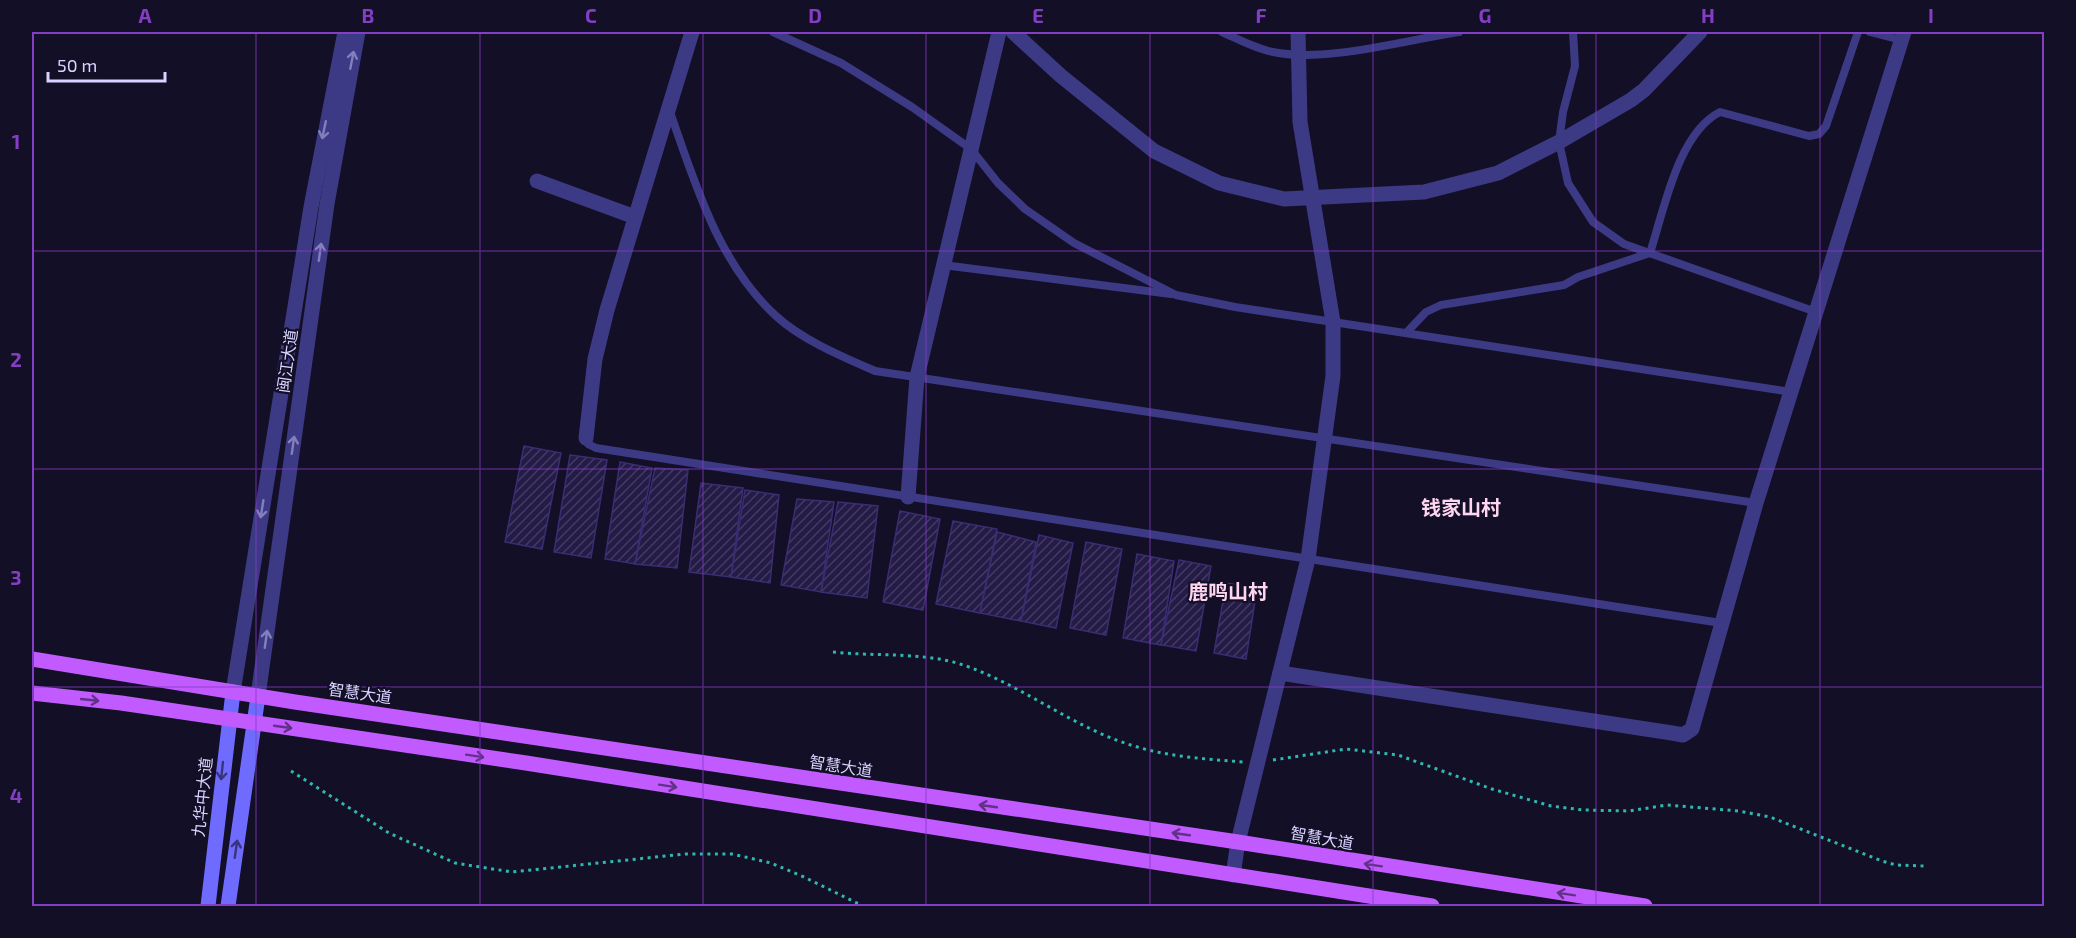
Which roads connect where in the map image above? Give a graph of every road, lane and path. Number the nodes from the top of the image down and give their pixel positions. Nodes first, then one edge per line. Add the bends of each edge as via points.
1 (345, 32) edge
2 (358, 32) edge
3 (692, 32) edge
4 (773, 32) edge
5 (999, 32) edge
6 (1013, 32) edge
7 (1222, 32) edge
8 (1298, 32) edge
9 (1459, 32) edge
10 (1573, 32) edge
11 (1700, 32) edge
12 (1858, 32) edge
13 (1870, 32) edge
14 (1903, 36) edge
15 (1298, 53) junction
16 (669, 109) junction
17 (1559, 142) junction
18 (971, 149) junction
19 (537, 181) dead end
20 (1313, 198) junction
21 (635, 217) junction
22 (1650, 253) junction
23 (943, 265) junction
24 (1176, 295) junction
25 (1815, 312) junction
26 (1333, 322) junction
27 (1407, 332) junction
28 (917, 377) junction
29 (1791, 392) junction
30 (586, 438) joint
31 (1325, 438) junction
32 (908, 497) junction
33 (1756, 503) junction
34 (1308, 559) junction
35 (1721, 623) junction
36 (833, 652) dead end
37 (32, 659) edge
38 (1280, 673) junction
39 (233, 692) junction
40 (32, 693) edge
41 (258, 696) junction
42 (228, 720) junction
43 (254, 723) junction
44 (1258, 762) junction
45 (291, 771) dead end
46 (1238, 842) junction
47 (1923, 866) dead end
48 (1233, 875) junction
49 (208, 906) edge
50 (228, 906) edge
51 (863, 906) edge
52 (1432, 906) edge
53 (1645, 906) edge

1 -> 39 street, 闽江大道 via 311,207
41 -> 2 street, 闽江大道 via 327,204
3 - 16 street
4 - 18 lane via 848,68
5 - 18 street
6 - 20 street via 1115,122 1179,165 1257,194 1284,199
7 - 15 lane via 1273,52
8 - 15 street
9 - 15 lane via 1330,53
10 - 17 lane via 1575,66
11 - 17 street via 1644,90
12 - 22 lane via 1826,126 1819,134 1792,134 1766,123 1719,112 1706,119 1694,132 1675,176
13 - 14 lane
14 - 25 street
15 - 20 street via 1300,122
16 - 21 street
16 - 28 lane via 716,234 742,276 776,316 833,353 875,371
17 - 20 street via 1498,173 1455,186 1391,195
17 - 22 lane via 1568,183 1593,222 1624,244
18 - 23 street
18 - 24 lane via 998,183 1050,228
19 - 21 street
20 - 26 street
21 - 30 street via 595,359
22 - 25 lane
22 - 27 lane via 1564,285 1441,305 1426,312
23 - 24 lane
23 - 28 street
24 - 26 lane
25 - 29 street
26 - 27 lane
26 - 31 street via 1333,376
27 - 29 lane
28 - 31 lane
28 - 32 street
29 - 33 street
30 - 32 lane via 596,448
31 - 33 lane
31 - 34 street
32 - 34 lane
33 - 35 street
34 - 35 lane
34 - 38 street
35 - 38 street via 1698,715 1692,729 1683,735
36 - 44 path via 938,658 1013,686 1100,733 1133,746 1177,756
37 - 39 main road, 智慧大道
38 - 44 street
39 - 41 main road, 智慧大道
39 - 42 main road, 九华中大道
40 -> 42 main road
41 - 43 main road
46 -> 41 main road, 智慧大道
42 - 43 main road
42 -> 49 main road, 九华中大道
43 -> 48 main road
50 -> 43 main road
44 - 46 street
44 - 47 path via 1346,749 1398,755 1551,806 1583,810 1629,811 1667,806 1739,811 1770,817 1896,866
45 - 51 path via 389,833 455,863 512,872 685,854 732,854 771,863
46 - 48 street
53 -> 46 main road, 智慧大道
48 - 52 main road

